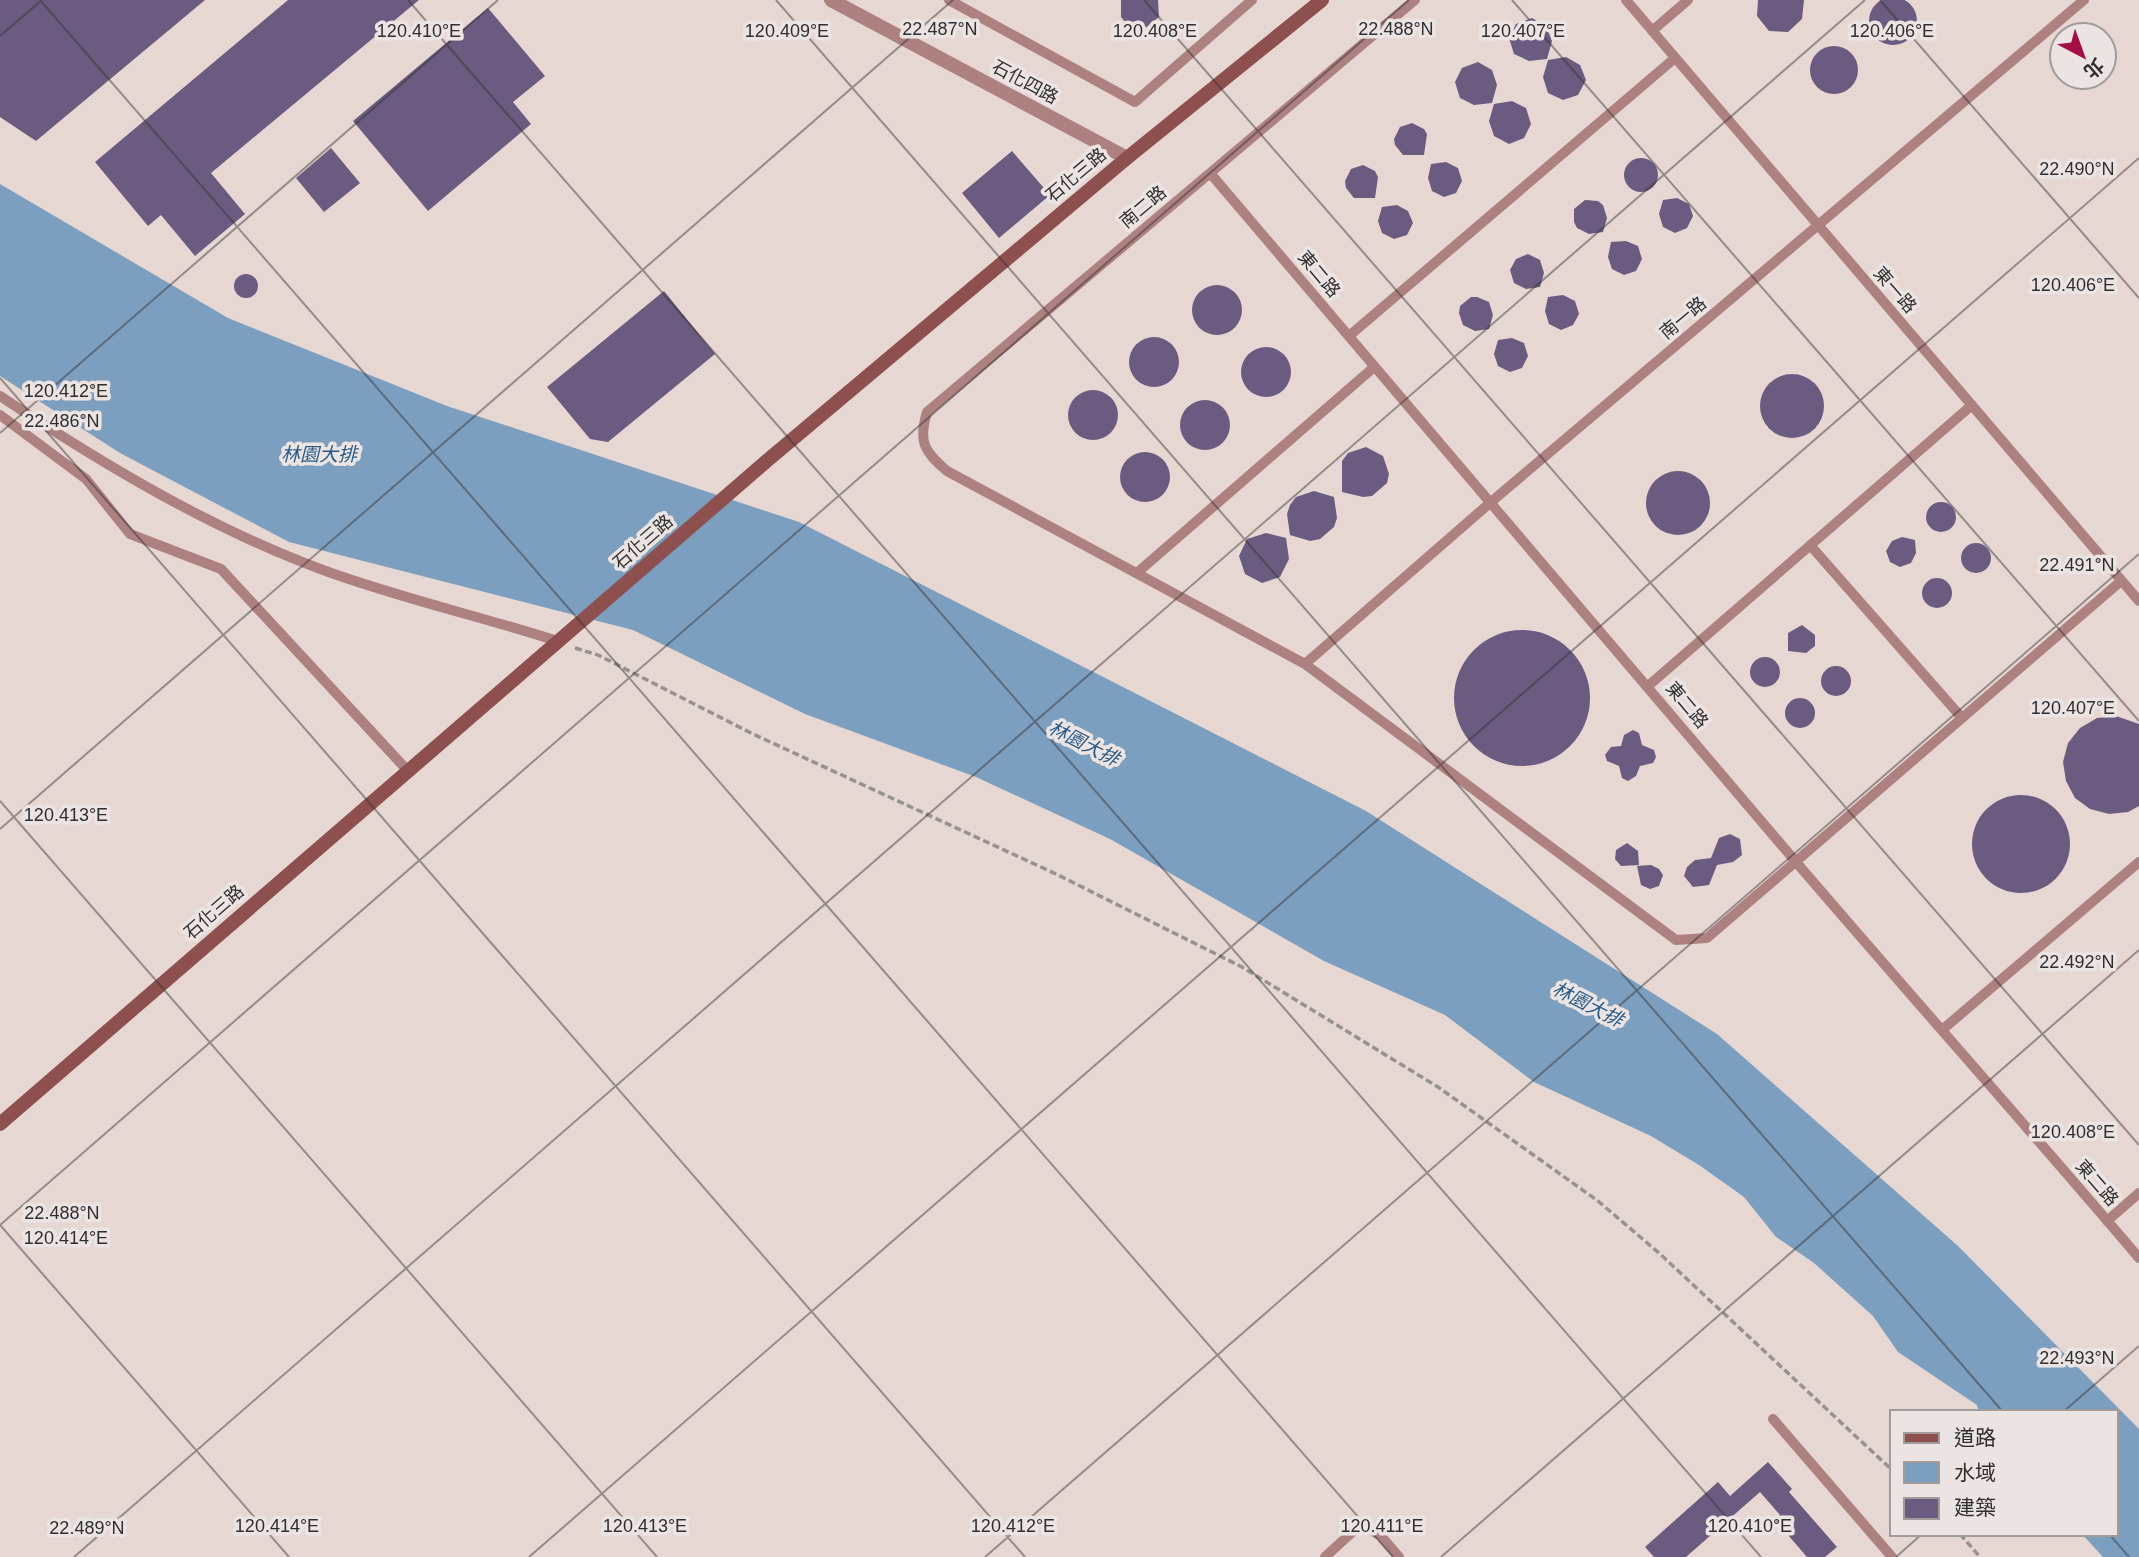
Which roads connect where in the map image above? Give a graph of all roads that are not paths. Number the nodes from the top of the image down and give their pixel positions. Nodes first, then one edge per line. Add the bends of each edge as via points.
1 (831, 0) edge
2 (950, 0) edge
3 (1252, 0) edge
4 (1322, 0) edge
5 (1415, 0) edge
6 (1626, 0) edge
7 (1688, 0) edge
8 (2084, 0) edge
9 (1652, 31) junction
10 (1675, 58) junction
11 (1127, 158) junction
12 (1210, 173) junction
13 (1818, 227) junction
14 (1349, 336) junction
15 (1373, 368) junction
16 (0, 396) edge
17 (1972, 405) junction
18 (0, 415) edge
19 (1492, 502) junction
20 (1810, 545) junction
21 (1138, 572) junction
22 (2121, 581) junction
23 (2139, 601) edge
24 (551, 646) junction
25 (1305, 664) junction
26 (1648, 686) junction
27 (1962, 718) junction
28 (408, 771) junction
29 (1796, 862) junction
30 (2139, 862) edge
31 (1942, 1030) junction
32 (0, 1124) edge
33 (2139, 1194) edge
34 (2107, 1221) junction
35 (2139, 1258) edge
36 (1773, 1419) dead end
37 (1325, 1557) edge
38 (1399, 1557) edge
39 (1892, 1557) edge

1 - 11 street, 石化四路
2 - 3 lane via 1135,102
4 - 11 street, 石化三路
5 - 12 lane, 南二路
6 - 9 lane, 東一路
7 - 9 lane
8 - 13 lane, 南一路
9 - 10 lane, 東一路
10 - 13 lane, 東一路
10 - 14 lane
11 - 24 street, 石化三路
12 - 14 lane, 東二路
12 - 21 lane, 南二路 via 927,412 921,432 928,455 947,471
13 - 17 lane, 東一路
13 - 19 lane, 南一路
14 - 15 lane, 東二路
15 - 19 lane, 東二路
15 - 21 lane
16 - 24 lane via 141,483 251,539 323,570
17 - 20 lane
17 - 22 lane, 東一路
18 - 28 lane via 86,479 130,534 221,569
19 - 25 lane, 南一路
19 - 26 lane, 東二路
20 - 26 lane
20 - 27 lane
21 - 25 lane
22 - 23 lane, 東一路
22 - 27 lane
24 - 28 street, 石化三路
25 - 29 lane via 1676,940 1707,937
26 - 29 lane, 東二路
27 - 29 lane
28 - 32 street, 石化三路
29 - 31 lane, 東二路
30 - 31 lane
31 - 34 lane, 東二路
33 - 34 lane
34 - 35 lane, 東二路
36 - 39 lane
37 - 38 lane via 1361,1524 1381,1536

